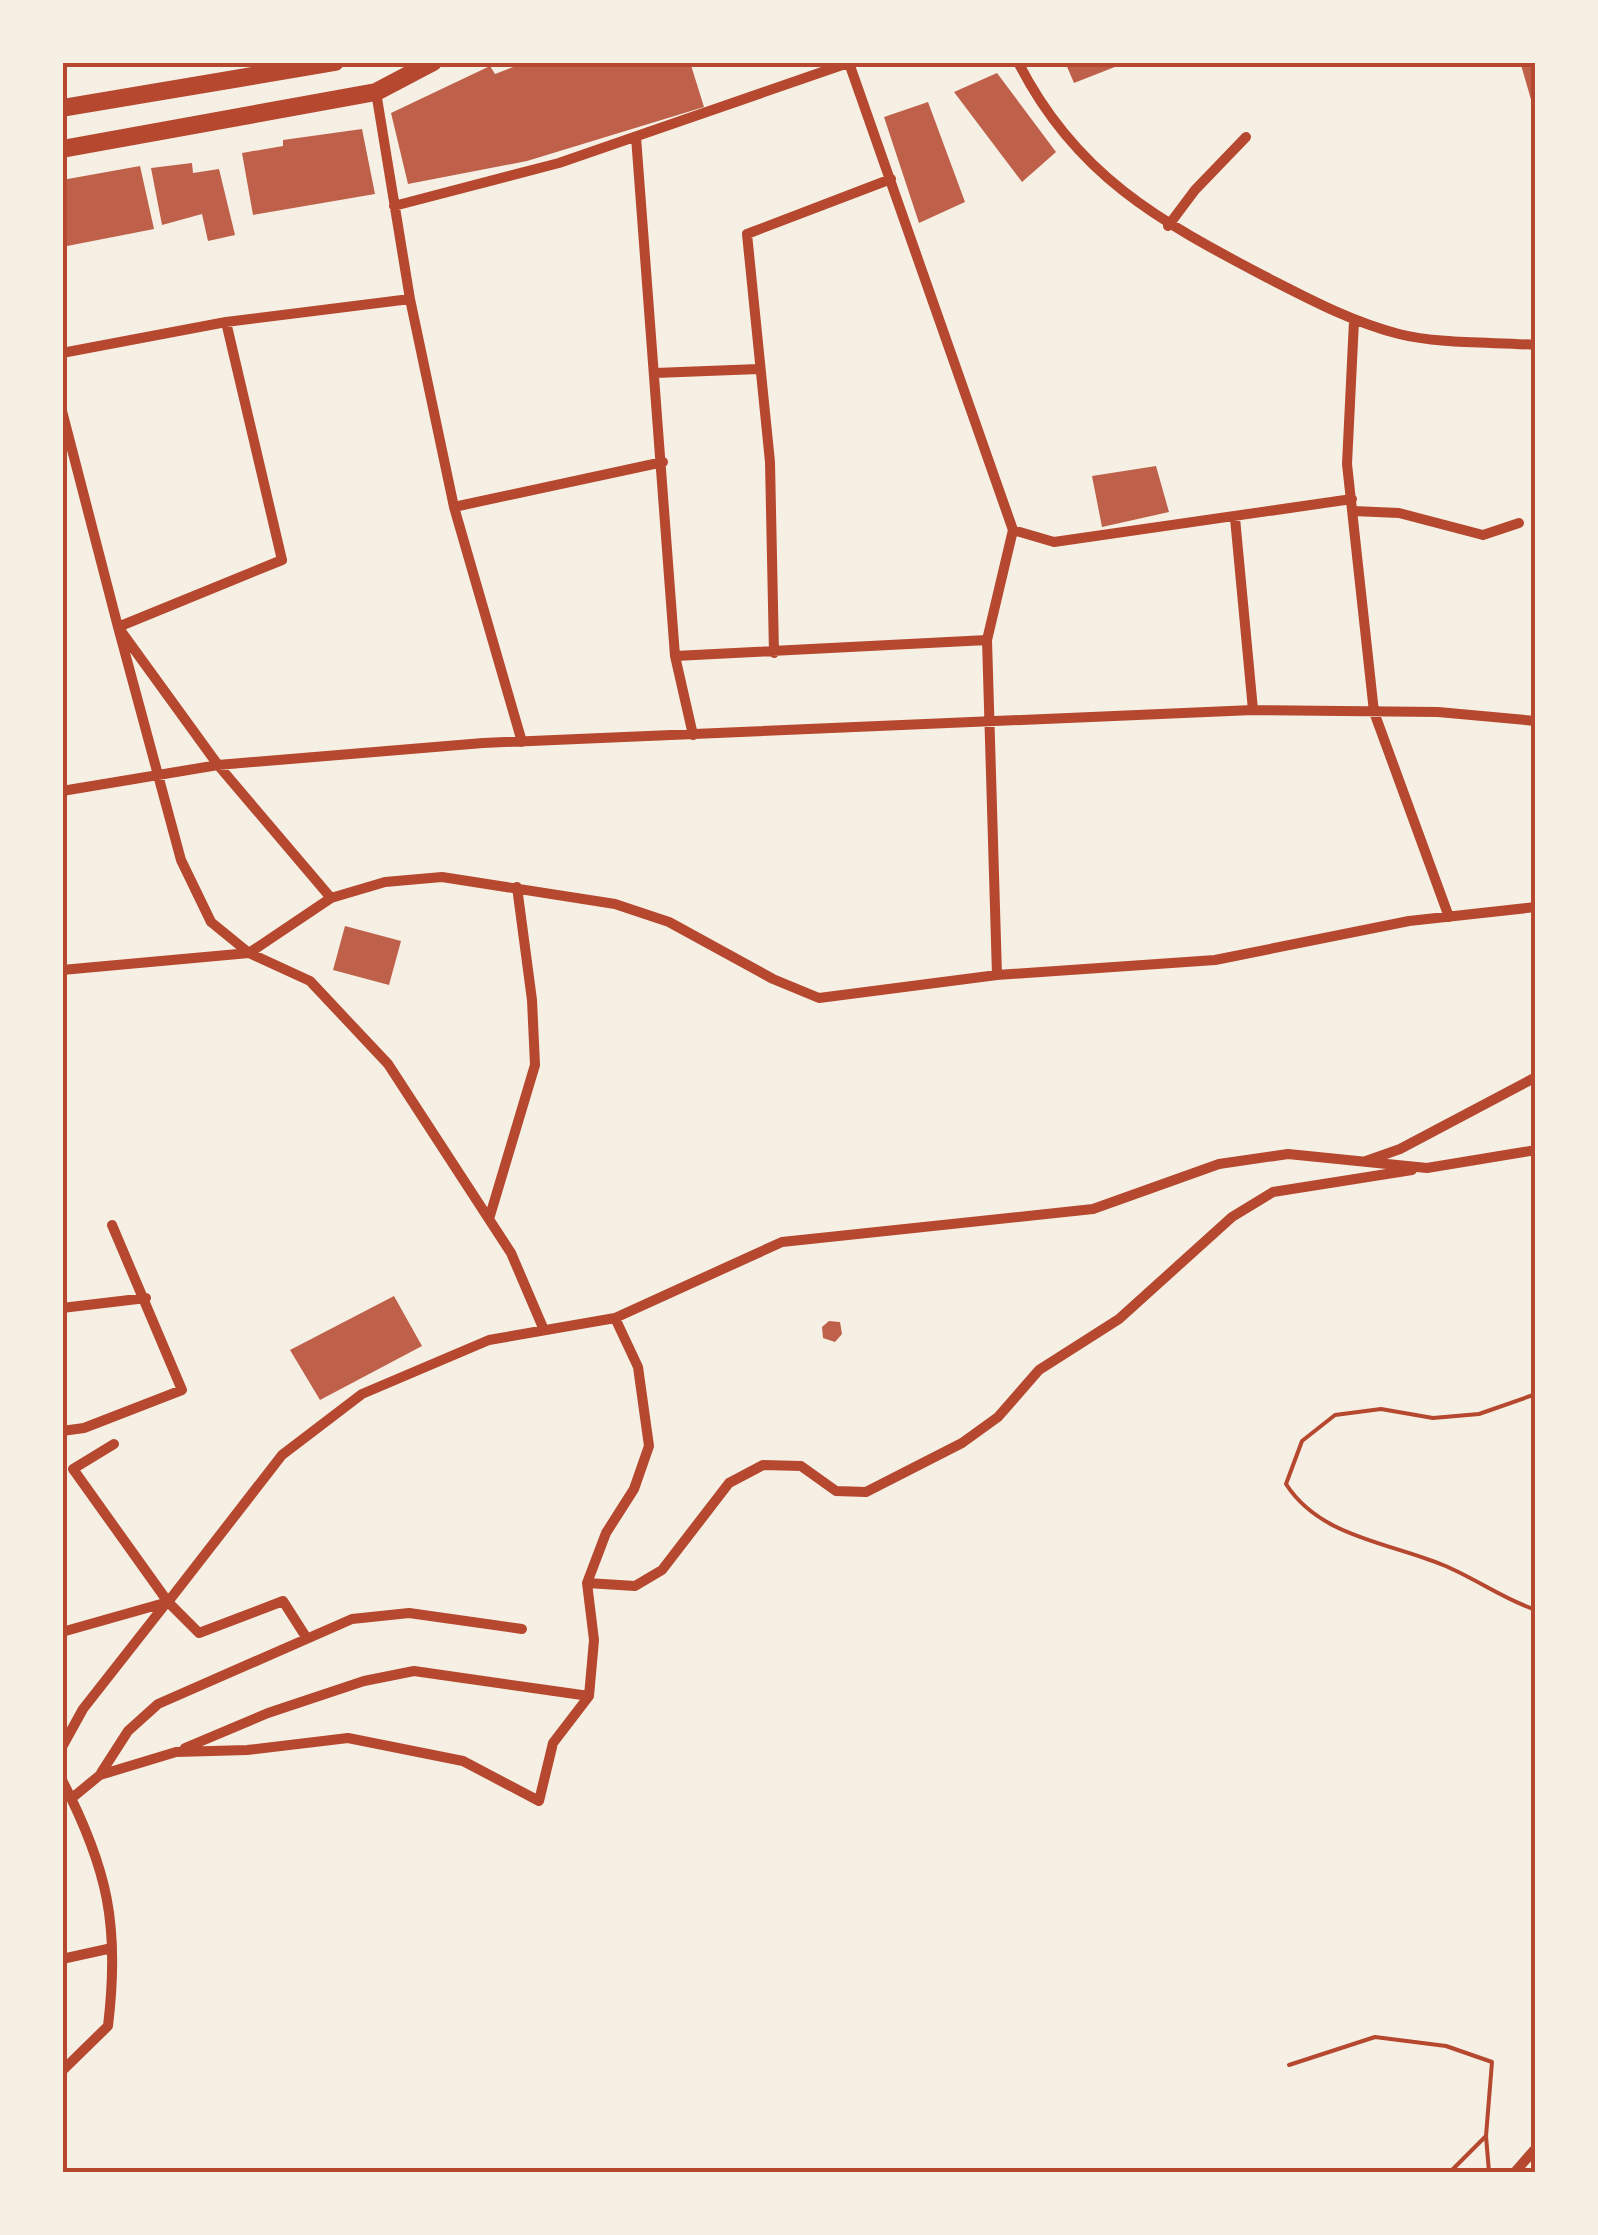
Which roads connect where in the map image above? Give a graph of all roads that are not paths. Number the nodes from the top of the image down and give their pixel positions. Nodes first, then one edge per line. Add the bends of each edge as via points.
1 (335, 62) edge
2 (433, 62) edge
3 (1018, 62) edge
4 (850, 63) edge
5 (376, 92) junction
6 (62, 108) edge
7 (636, 137) junction
8 (1246, 137) dead end
9 (62, 148) edge
10 (891, 179) junction
11 (394, 206) junction
12 (1168, 226) junction
13 (410, 300) junction
14 (1354, 320) junction
15 (226, 322) junction
16 (1536, 345) edge
17 (62, 353) edge
18 (759, 369) junction
19 (655, 373) junction
20 (62, 411) edge
21 (662, 462) junction
22 (1352, 505) junction
23 (454, 507) junction
24 (1234, 518) junction
25 (1518, 523) dead end
26 (1013, 530) junction
27 (118, 628) junction
28 (987, 640) junction
29 (774, 653) junction
30 (675, 656) junction
31 (1254, 710) junction
32 (1374, 712) junction
33 (1536, 721) edge
34 (990, 724) junction
35 (693, 735) junction
36 (522, 742) junction
37 (218, 765) junction
38 (156, 778) junction
39 (62, 791) edge
40 (517, 887) junction
41 (331, 898) junction
42 (1536, 907) edge
43 (1449, 917) junction
44 (249, 954) junction
45 (62, 970) edge
46 (997, 975) junction
47 (1536, 1077) edge
48 (1536, 1150) edge
49 (1364, 1162) junction
50 (1427, 1168) junction
51 (489, 1219) junction
52 (112, 1224) dead end
53 (146, 1298) junction
54 (62, 1308) edge
55 (615, 1318) junction
56 (544, 1330) junction
57 (62, 1431) edge
58 (114, 1444) dead end
59 (587, 1584) junction
60 (168, 1602) junction
61 (522, 1629) dead end
62 (62, 1632) edge
63 (306, 1637) junction
64 (589, 1696) junction
65 (62, 1746) edge
66 (176, 1752) junction
67 (100, 1775) junction
68 (62, 1780) edge
69 (72, 1798) junction
70 (112, 1948) junction
71 (62, 1959) edge
72 (62, 2070) edge
73 (1536, 2148) edge
74 (1515, 2172) edge

1 - 6 main road
2 - 5 main road
3 - 12 street via 1038,103 1105,177
4 - 7 street
4 - 10 street
5 - 9 main road
5 - 11 street
7 - 11 street
7 - 19 street
8 - 12 street
10 - 18 street via 746,234
10 - 26 street
11 - 13 street
12 - 14 street
13 - 15 street
13 - 23 street
14 - 16 street via 1403,336
14 - 22 street via 1346,464
15 - 17 street
15 - 27 street via 282,560
18 - 19 street
18 - 29 street via 770,462
19 - 21 street
20 - 27 street
21 - 23 street
21 - 30 street
22 - 24 street
22 - 25 street via 1483,535
22 - 32 street
23 - 36 street
24 - 26 street via 1054,542
24 - 31 street
26 - 28 street
27 - 37 street
27 - 38 street
28 - 29 street via 835,644
28 - 34 street
29 - 30 street
30 - 35 street
31 - 32 street
31 - 34 street
32 - 33 street
32 - 43 street
34 - 35 street
34 - 46 street
35 - 36 street
36 - 37 street
37 - 38 street
37 - 41 street
38 - 39 street
38 - 44 street via 181,860 211,922
40 - 41 street via 442,877 385,882
40 - 46 street via 616,904 668,922 819,998
40 - 51 street via 535,1064
41 - 44 street
42 - 43 street
43 - 46 street via 1214,960
44 - 45 street
44 - 51 street via 310,980 388,1064
47 - 49 street
48 - 50 street
49 - 50 street
49 - 55 street via 1288,1154 1219,1164 1093,1209 782,1242
50 - 59 street via 1274,1192 1232,1217 1119,1319 1039,1370 998,1417 962,1443 866,1492 836,1491 801,1466 762,1465 728,1483 662,1570 635,1586
51 - 56 street
52 - 53 street
53 - 54 street
53 - 57 street via 182,1390
55 - 56 street
55 - 59 street via 638,1367 650,1446
56 - 60 street via 489,1340 362,1394 282,1455
58 - 60 street via 73,1468
59 - 64 street via 594,1640
60 - 62 street
60 - 63 street via 199,1633 283,1600
60 - 65 street via 83,1709
61 - 63 street via 409,1613 352,1619
63 - 67 street via 158,1704 128,1731
64 - 66 street via 414,1671 300,1702
64 - 66 street via 553,1743 539,1801 463,1761 348,1738
66 - 67 street
67 - 69 street
68 - 69 street
69 - 70 street via 96,1847
70 - 71 street
70 - 72 street via 108,2026
73 - 74 street

